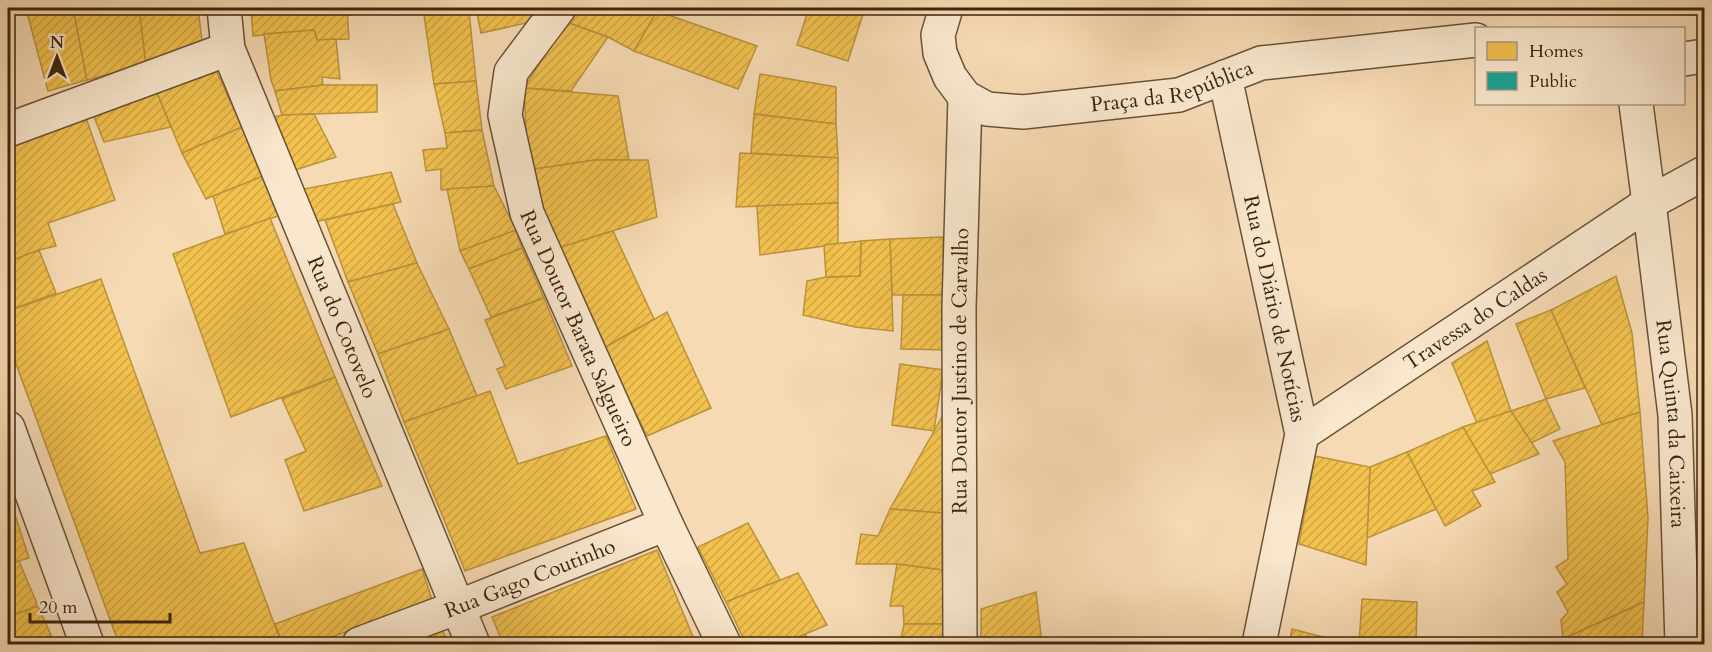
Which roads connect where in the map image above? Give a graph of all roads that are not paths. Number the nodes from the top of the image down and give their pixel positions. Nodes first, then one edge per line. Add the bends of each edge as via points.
1 (224, 8) edge
2 (560, 8) edge
3 (936, 17) edge
4 (1475, 40) edge
5 (228, 50) junction
6 (1704, 56) edge
7 (1685, 58) edge
8 (1225, 77) junction
9 (965, 97) junction
10 (1636, 105) edge
11 (8, 130) edge
12 (1704, 173) edge
13 (1649, 203) junction
14 (8, 428) edge
15 (1302, 434) junction
16 (666, 524) junction
17 (458, 607) junction
18 (87, 645) edge
19 (359, 645) edge
20 (473, 645) edge
21 (724, 645) edge
22 (960, 645) edge
23 (1259, 645) edge
24 (1682, 645) edge

1 - 5 street, Rua do Cotovelo
2 - 16 street, Rua Doutor Barata Salgueiro via 511,72 505,115 527,213
3 - 9 street via 940,53 950,77
4 - 8 street, Praça da República via 1261,63
5 - 11 street
5 - 17 street, Rua do Cotovelo
6 - 7 street
8 - 9 street, Praça da República via 1179,95 1023,112 987,109
8 - 15 street, Rua do Diário de Notícias
9 - 22 street, Rua Doutor Justino de Carvalho via 959,308
10 - 13 street, Rua Quinta da Caixeira
12 - 13 street, Travessa do Caldas
13 - 15 street, Travessa do Caldas
13 - 24 street, Rua Quinta da Caixeira via 1676,415
14 - 18 street
15 - 23 street, Rua do Diário de Notícias
16 - 17 street, Rua Gago Coutinho
16 - 21 street, Rua Doutor Barata Salgueiro
17 - 19 street, Rua Gago Coutinho
17 - 20 street, Rua do Cotovelo

